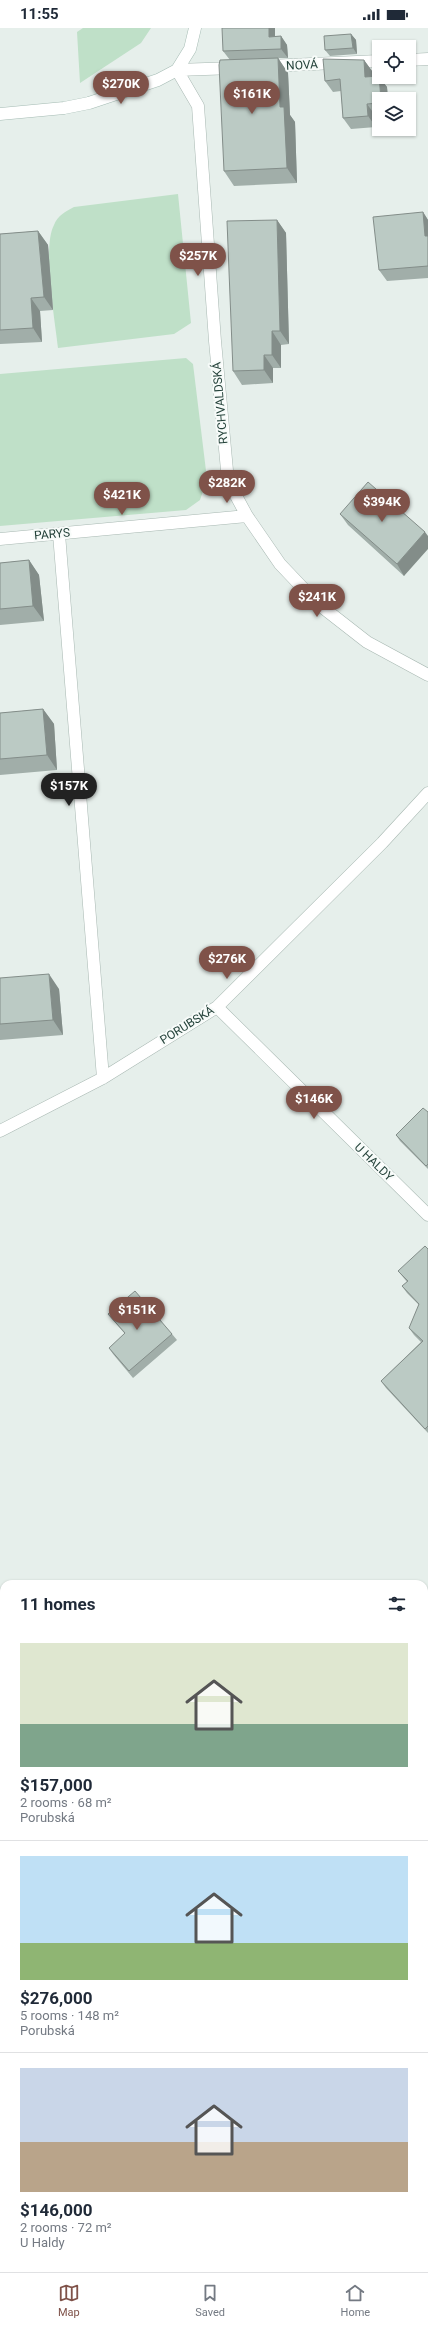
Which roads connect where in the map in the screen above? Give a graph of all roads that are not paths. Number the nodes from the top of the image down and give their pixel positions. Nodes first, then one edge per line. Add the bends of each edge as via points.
1 (195, 28) edge
2 (428, 59) edge
3 (416, 60) edge
4 (372, 61) edge
5 (177, 70) junction
6 (0, 114) edge
7 (246, 516) junction
8 (59, 534) junction
9 (0, 539) edge
10 (428, 675) edge
11 (428, 793) edge
12 (217, 1007) junction
13 (103, 1078) junction
14 (0, 1131) edge
15 (428, 1215) edge

1 - 5 street via 190,49
2 - 3 street
4 - 5 street, NOVÁ
5 - 6 street via 158,80 89,103
5 - 7 street, RYCHVALDSKÁ via 198,106 228,481
7 - 8 street, PARYS
7 - 10 street, RYCHVALDSKÁ via 280,564 317,603 367,642
8 - 9 street, PARYS
8 - 13 street
11 - 12 street, PORUBSKÁ via 382,843
12 - 13 street, PORUBSKÁ
12 - 15 street, U HALDY
13 - 14 street, PORUBSKÁ

